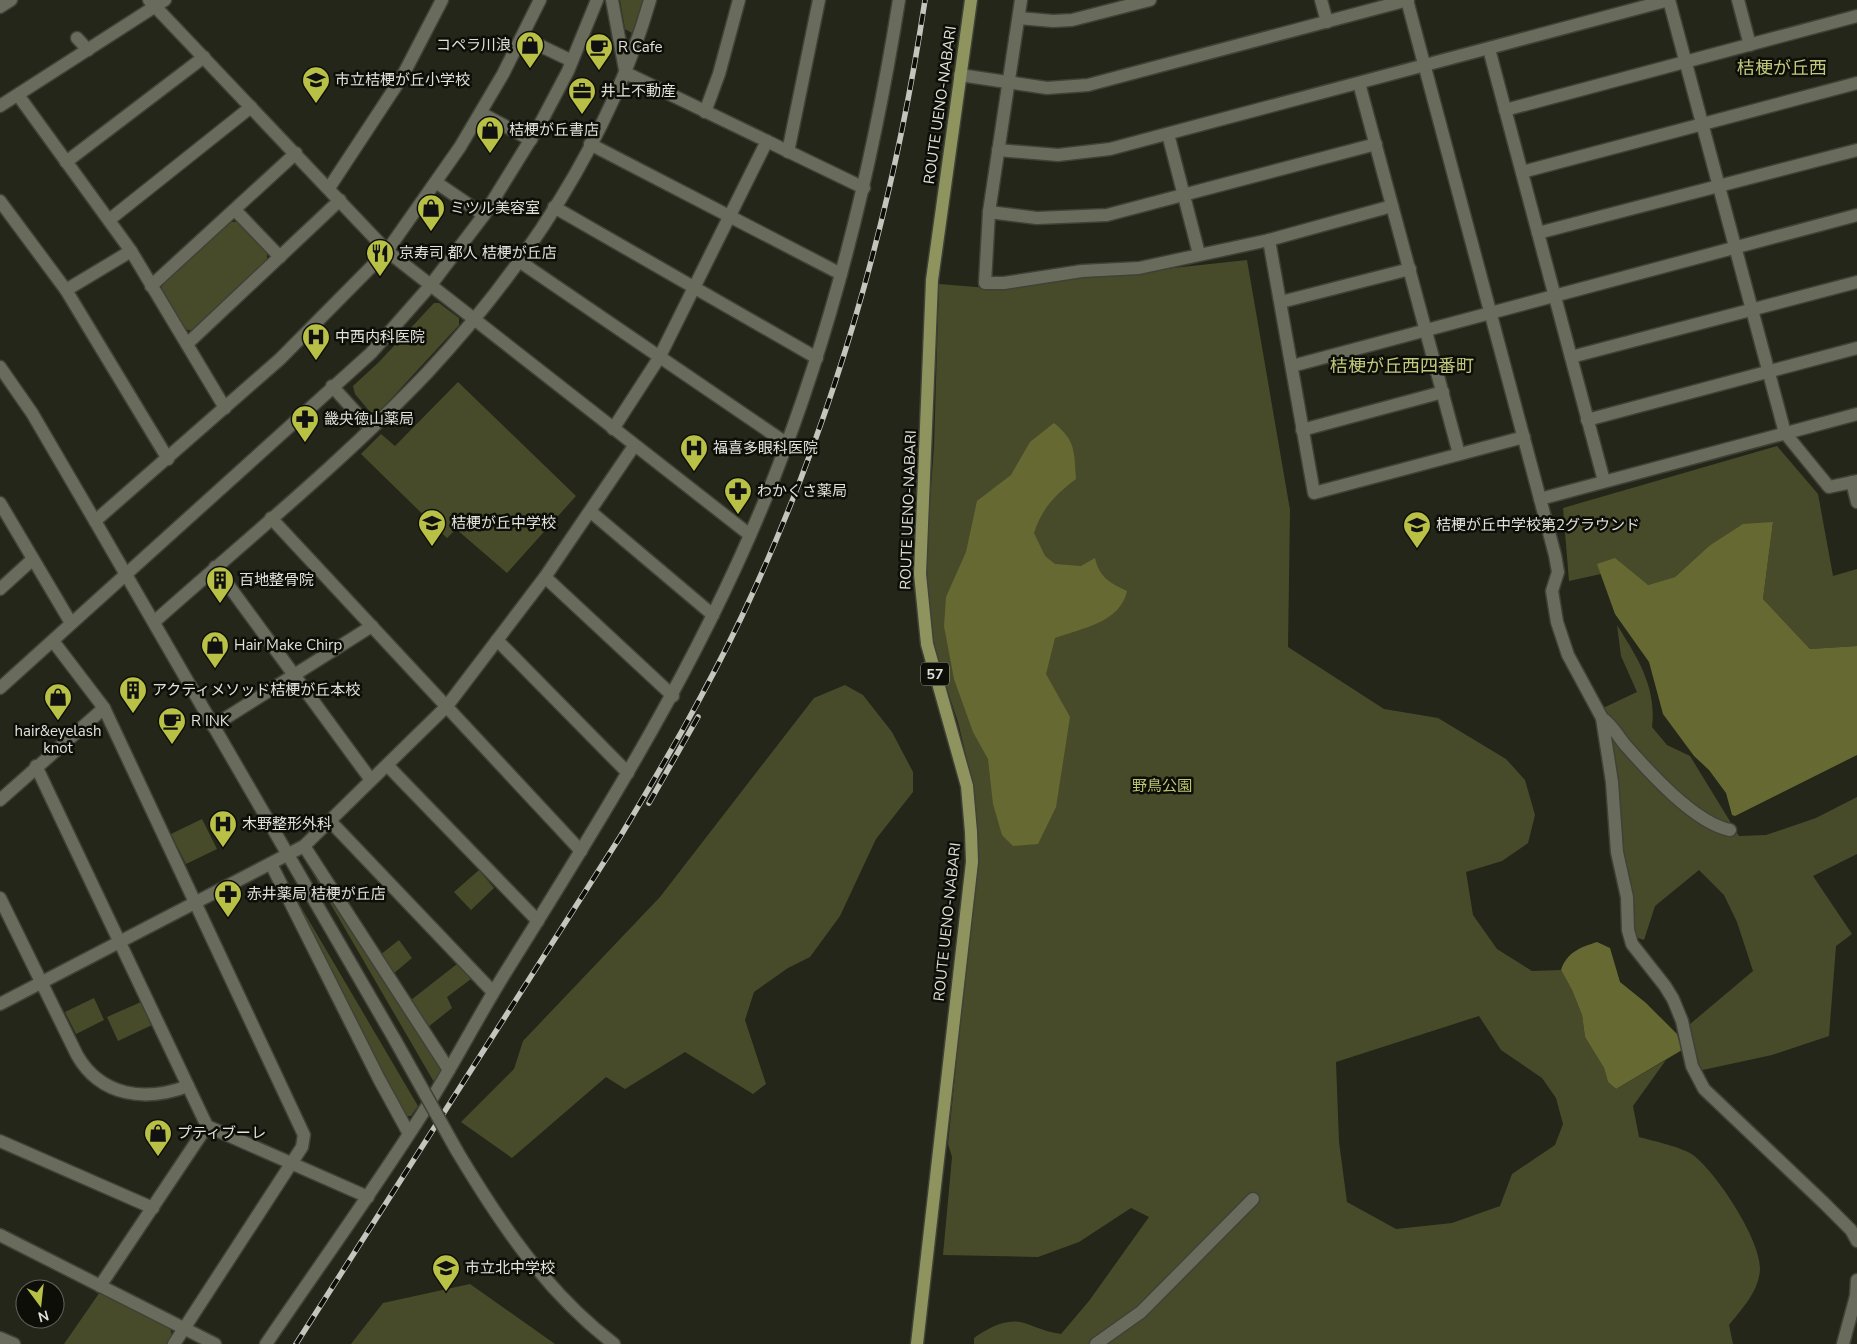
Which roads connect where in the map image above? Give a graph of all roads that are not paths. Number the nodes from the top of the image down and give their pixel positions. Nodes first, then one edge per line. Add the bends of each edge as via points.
1 (11, 0) edge
2 (442, 0) edge
3 (540, 0) edge
4 (597, 0) edge
5 (612, 0) edge
6 (650, 0) edge
7 (739, 0) edge
8 (819, 0) edge
9 (899, 0) edge
10 (971, 0) edge
11 (1021, 0) edge
12 (1150, 0) edge
13 (1321, 0) edge
14 (1407, 0) edge
15 (1669, 0) edge
16 (1738, 0) edge
17 (157, 3) edge
18 (0, 7) edge
19 (1857, 16) edge
20 (1019, 18) junction
21 (1327, 22) junction
22 (522, 37) junction
23 (77, 38) dead end
24 (1750, 45) junction
25 (1489, 49) junction
26 (88, 50) junction
27 (204, 57) junction
28 (572, 61) junction
29 (1687, 62) junction
30 (1424, 66) junction
31 (626, 73) junction
32 (960, 75) junction
33 (1359, 83) junction
34 (1857, 83) edge
35 (1009, 84) junction
36 (18, 95) junction
37 (0, 106) edge
38 (251, 107) junction
39 (1505, 110) junction
40 (705, 112) junction
41 (481, 113) junction
42 (1703, 124) junction
43 (1168, 134) junction
44 (531, 140) junction
45 (767, 141) junction
46 (590, 144) junction
47 (1376, 144) junction
48 (998, 150) junction
49 (1857, 150) edge
50 (788, 152) junction
51 (296, 153) junction
52 (66, 162) junction
53 (1522, 172) junction
54 (437, 183) junction
55 (1719, 186) junction
56 (329, 188) junction
57 (864, 188) junction
58 (1184, 195) junction
59 (340, 200) junction
60 (0, 201) edge
61 (1392, 206) junction
62 (554, 208) junction
63 (234, 210) junction
64 (989, 212) junction
65 (484, 215) junction
66 (1857, 215) edge
67 (729, 217) junction
68 (109, 220) junction
69 (1538, 233) junction
70 (1269, 240) junction
71 (1736, 248) junction
72 (131, 251) junction
73 (387, 251) junction
74 (1199, 254) junction
75 (280, 257) junction
76 (518, 261) junction
77 (1410, 269) junction
78 (841, 274) junction
79 (1857, 282) edge
80 (151, 286) junction
81 (430, 286) junction
82 (694, 288) junction
83 (66, 290) junction
84 (1555, 296) junction
85 (1280, 302) junction
86 (1752, 310) junction
87 (1490, 312) junction
88 (474, 320) junction
89 (1426, 330) junction
90 (187, 344) junction
91 (1857, 348) edge
92 (1571, 357) junction
93 (659, 358) junction
94 (817, 358) junction
95 (1292, 366) junction
96 (0, 367) edge
97 (1768, 372) junction
98 (332, 386) junction
99 (1443, 392) junction
100 (225, 408) junction
101 (1857, 414) edge
102 (1587, 420) junction
103 (370, 428) junction
104 (613, 429) junction
105 (1302, 430) junction
106 (1785, 433) junction
107 (1524, 437) junction
108 (786, 443) junction
109 (634, 446) junction
110 (1459, 454) junction
111 (168, 459) junction
112 (1604, 482) junction
113 (1854, 482) edge
114 (1540, 499) junction
115 (1857, 502) edge
116 (0, 503) edge
117 (591, 512) junction
118 (271, 518) junction
119 (95, 521) junction
120 (750, 535) junction
121 (33, 559) junction
122 (215, 567) junction
123 (127, 574) junction
124 (544, 577) junction
125 (0, 589) edge
126 (713, 615) junction
127 (154, 622) junction
128 (70, 623) junction
129 (372, 626) junction
130 (497, 640) junction
131 (53, 641) junction
132 (294, 675) junction
133 (0, 688) edge
134 (673, 696) junction
135 (447, 706) junction
136 (104, 708) junction
137 (1602, 718) junction
138 (213, 726) junction
139 (387, 765) junction
140 (36, 766) junction
141 (628, 773) junction
142 (371, 780) junction
143 (0, 800) edge
144 (330, 821) junction
145 (1730, 830) dead end
146 (304, 846) junction
147 (581, 851) junction
148 (287, 856) junction
149 (271, 864) junction
150 (0, 898) edge
151 (196, 902) junction
152 (538, 921) junction
153 (120, 942) junction
154 (40, 983) junction
155 (493, 992) junction
156 (0, 1004) edge
157 (449, 1070) junction
158 (188, 1086) junction
159 (207, 1126) junction
160 (408, 1132) junction
161 (0, 1141) edge
162 (292, 1163) junction
163 (368, 1197) junction
164 (1253, 1199) dead end
165 (153, 1208) junction
166 (0, 1235) edge
167 (1857, 1241) edge
168 (1857, 1280) edge
169 (100, 1286) junction
170 (184, 1328) junction
171 (0, 1338) edge
172 (14, 1344) edge
173 (174, 1344) edge
174 (215, 1344) edge
175 (266, 1344) edge
176 (614, 1344) edge
177 (917, 1344) edge
178 (1096, 1344) edge
179 (1843, 1344) edge

1 - 18 street
2 - 56 street via 402,77
3 - 22 street
4 - 28 street
5 - 31 street
6 - 31 street
7 - 40 street
8 - 50 street
9 - 57 street
10 - 32 main road, ROUTE UENO-NABARI / 57
11 - 20 street
12 - 20 street via 1072,20
13 - 21 street
14 - 21 street
14 - 30 street
15 - 25 street
15 - 29 street
16 - 24 street
17 - 26 street
17 - 27 street
19 - 24 street
20 - 35 street
21 - 35 street via 1101,83 1054,88
22 - 28 street
22 - 41 street
23 - 26 street
24 - 29 street
25 - 30 street
25 - 39 street
26 - 36 street
27 - 38 street
27 - 52 street
28 - 44 street
29 - 39 street
29 - 42 street
30 - 33 street
30 - 87 street
31 - 40 street
31 - 46 street
32 - 35 street
32 - 177 main road, ROUTE UENO-NABARI / 57 via 932,280 920,574 927,644 966,786 972,862
33 - 43 street
33 - 47 street
34 - 42 street
35 - 48 street
36 - 37 street
36 - 52 street
38 - 51 street
38 - 68 street
39 - 53 street
40 - 45 street
41 - 44 street
41 - 54 street
42 - 53 street
42 - 55 street
43 - 48 street via 1084,154 1042,155
43 - 58 street
44 - 65 street
45 - 50 street
45 - 67 street
46 - 62 street
46 - 67 street
47 - 58 street
47 - 61 street
48 - 64 street
49 - 55 street
50 - 57 street
51 - 56 street
51 - 63 street
52 - 68 street
53 - 69 street
54 - 65 street
54 - 73 street
55 - 69 street
55 - 71 street
56 - 59 street
57 - 78 street
58 - 64 street via 1088,217 1037,218
58 - 74 street
59 - 73 street
59 - 75 street
60 - 83 street
61 - 70 street
61 - 77 street
62 - 76 street
62 - 82 street
63 - 75 street
63 - 80 street
64 - 74 street via 985,283 1082,271 1139,268
65 - 81 street
66 - 71 street
67 - 78 street
67 - 82 street
68 - 72 street
69 - 84 street
70 - 74 street
70 - 85 street
71 - 84 street
71 - 86 street
72 - 80 street
72 - 83 street
73 - 81 street
73 - 100 street via 280,359
75 - 90 street
76 - 88 street
76 - 93 street
77 - 85 street
77 - 89 street
78 - 94 street
79 - 86 street
80 - 90 street
81 - 88 street
81 - 98 street via 371,352
82 - 93 street
82 - 94 street
83 - 111 street
84 - 87 street
84 - 92 street
85 - 95 street
86 - 92 street
86 - 97 street
87 - 89 street
87 - 107 street
88 - 103 street
88 - 104 street
89 - 95 street
89 - 99 street
90 - 100 street
91 - 97 street
92 - 102 street
93 - 104 street
93 - 108 street
94 - 108 street
95 - 105 street
96 - 119 street via 32,413
97 - 102 street
97 - 106 street
98 - 103 street
98 - 123 street
99 - 105 street
99 - 110 street
100 - 111 street
101 - 106 street
102 - 112 street
103 - 118 street
104 - 109 street
105 - 110 street via 1314,493
106 - 112 street
106 - 113 street via 1829,487
107 - 110 street
107 - 114 street
108 - 120 street
109 - 117 street
109 - 120 street
111 - 119 street
112 - 114 street
113 - 115 street
114 - 137 street via 1558,565 1552,591 1557,622 1568,655
116 - 121 street
117 - 124 street
117 - 126 street
118 - 122 street
118 - 129 street
119 - 123 street
120 - 126 street
121 - 125 street
121 - 128 street
122 - 127 street
122 - 132 street
123 - 127 street
123 - 128 street
124 - 130 street
124 - 134 street
126 - 134 street
127 - 138 street
128 - 131 street
129 - 132 street
129 - 135 street
130 - 135 street
130 - 141 street
131 - 133 street
131 - 136 street
132 - 138 street
132 - 142 street
134 - 141 street
135 - 139 street
135 - 147 street
136 - 140 street
136 - 151 street
137 - 145 street via 1684,805 1713,825
137 - 167 street via 1632,944 1673,999 1682,1021 1692,1066 1704,1089 1824,1203 1851,1230
138 - 148 street
139 - 142 street
139 - 152 street
140 - 143 street
140 - 153 street
141 - 147 street
142 - 144 street
144 - 146 street
144 - 155 street
146 - 148 street
146 - 157 street
147 - 152 street
148 - 149 street
148 - 176 street, bridge via 457,1151 515,1244 555,1291
149 - 151 street
149 - 160 street
150 - 154 street
151 - 153 street
151 - 162 street via 302,1127 304,1140
152 - 155 street
153 - 154 street
153 - 158 street
154 - 156 street
154 - 158 street via 82,1064 102,1083 117,1091 145,1096
155 - 157 street
157 - 160 street
158 - 159 street
159 - 162 street
159 - 165 street
160 - 163 street
161 - 165 street
162 - 163 street
162 - 170 street
163 - 175 street
164 - 178 street via 1141,1312
165 - 169 street
166 - 169 street
168 - 179 street
169 - 170 street
170 - 173 street
170 - 174 street
171 - 172 street

